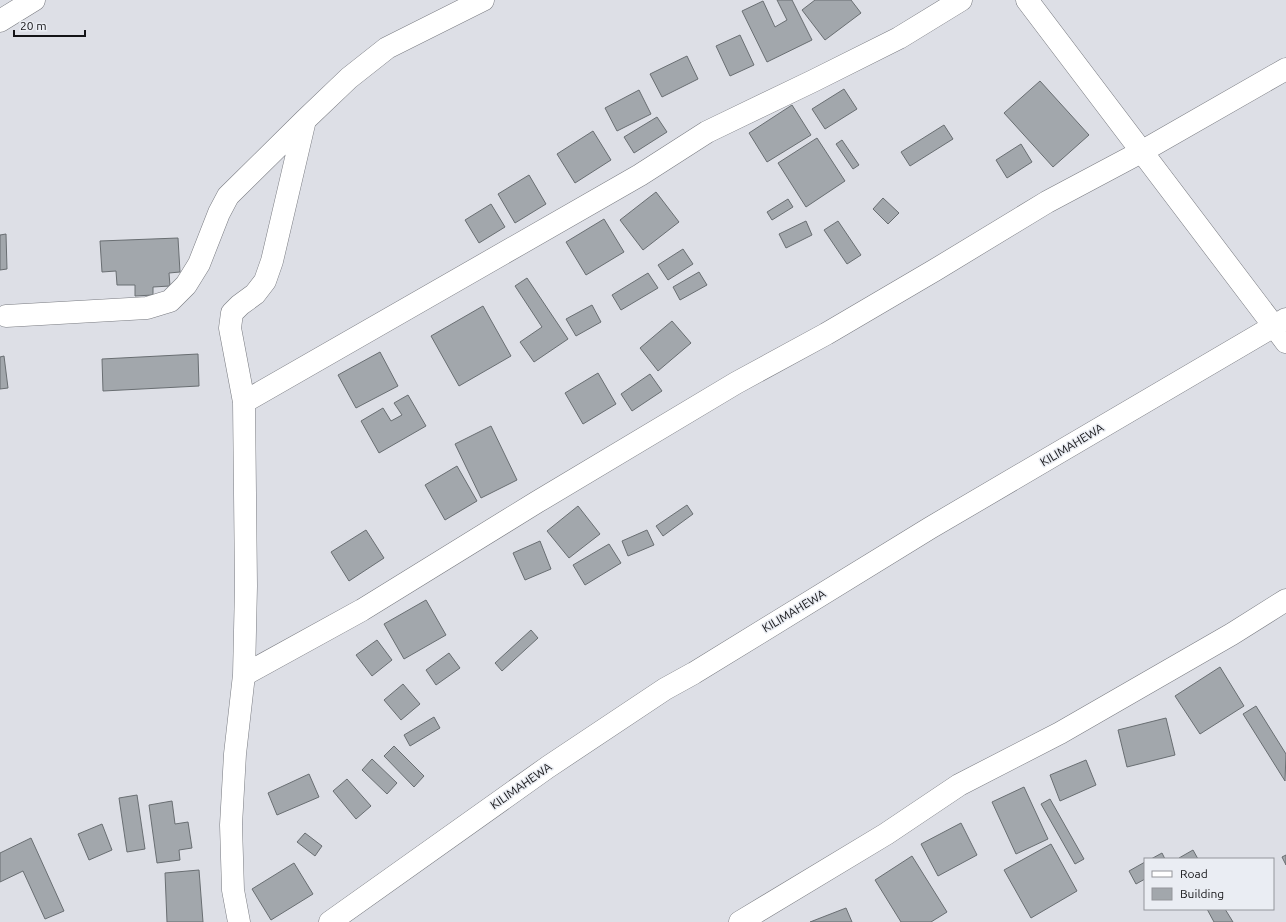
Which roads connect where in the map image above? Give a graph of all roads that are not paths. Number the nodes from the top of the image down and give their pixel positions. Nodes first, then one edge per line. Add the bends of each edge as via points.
1 (34, 0) edge
2 (483, 0) edge
3 (961, 0) edge
4 (1027, 0) edge
5 (0, 21) edge
6 (1286, 69) edge
7 (305, 120) junction
8 (1141, 152) junction
9 (6, 316) dead end
10 (1282, 328) edge
11 (244, 402) junction
12 (1286, 600) edge
13 (244, 675) junction
14 (240, 922) edge
15 (330, 922) edge
16 (740, 922) edge

1 - 5 street
2 - 7 street via 387,48 349,78
3 - 11 street via 899,38 706,132 640,175
4 - 8 street
6 - 8 street
7 - 9 street via 228,196 199,264 186,285 170,301 147,308
7 - 11 street via 265,281 255,294 232,313 230,328
8 - 10 street
8 - 13 street via 1047,202 840,326 736,383 362,610
10 - 15 street, KILIMAHEWA via 930,528 665,689 548,767
11 - 13 street
12 - 16 street via 1060,733 959,785 886,834
13 - 14 street via 235,754 231,825 233,890

